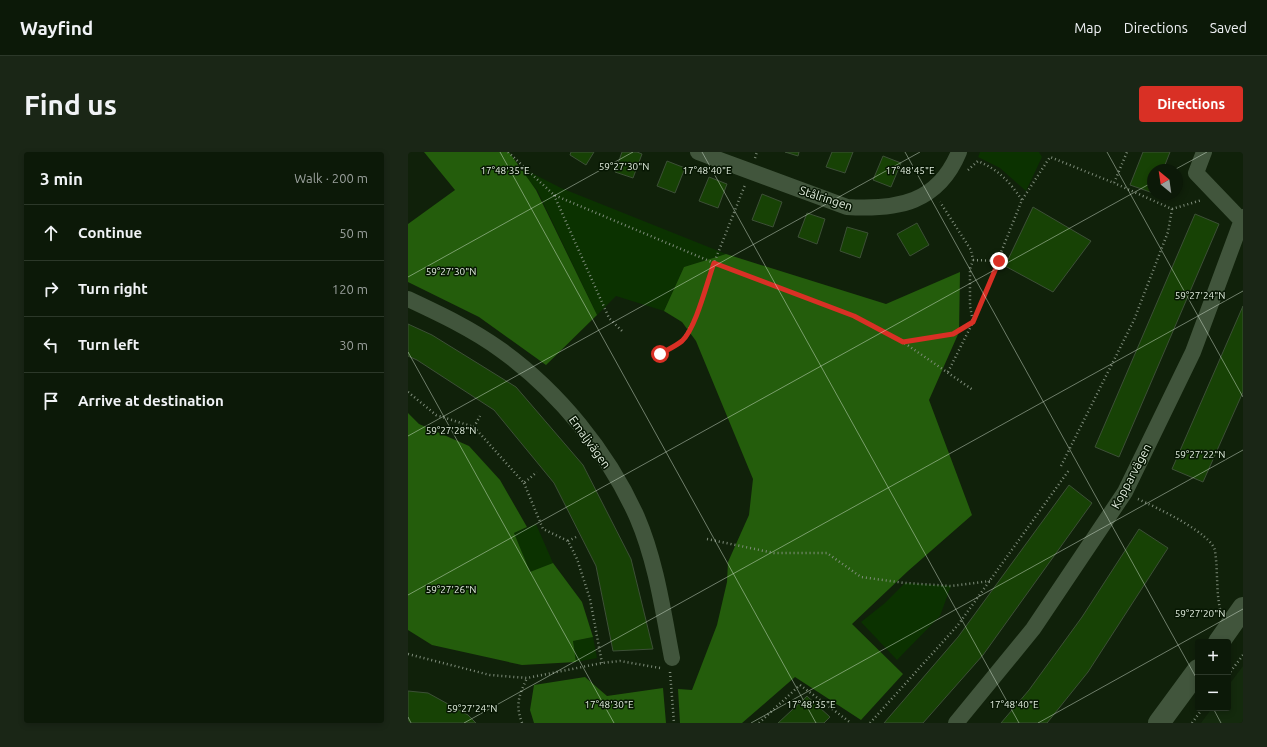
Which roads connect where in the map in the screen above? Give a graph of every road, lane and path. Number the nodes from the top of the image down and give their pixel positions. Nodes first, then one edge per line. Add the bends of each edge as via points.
1 (508, 152) edge
2 (698, 152) edge
3 (960, 152) edge
4 (1127, 152) edge
5 (1204, 152) edge
6 (750, 171) junction
7 (966, 172) dead end
8 (1114, 183) junction
9 (931, 190) junction
10 (554, 195) junction
11 (1217, 195) junction
12 (1022, 200) junction
13 (1172, 209) junction
14 (1242, 219) edge
15 (973, 260) junction
16 (999, 261) junction
17 (714, 263) junction
18 (408, 299) edge
19 (973, 322) junction
20 (624, 334) dead end
21 (903, 342) junction
22 (660, 354) dead end
23 (948, 372) junction
24 (973, 390) dead end
25 (408, 392) edge
26 (480, 416) dead end
27 (474, 427) junction
28 (1062, 466) dead end
29 (1069, 470) dead end
30 (537, 472) dead end
31 (524, 483) junction
32 (1155, 507) dead end
33 (576, 537) dead end
34 (707, 539) dead end
35 (568, 541) junction
36 (990, 581) junction
37 (1233, 611) edge
38 (1220, 639) edge
39 (408, 654) edge
40 (1243, 655) edge
41 (602, 662) junction
42 (668, 666) junction
43 (1231, 671) edge
44 (1195, 674) edge
45 (527, 678) junction
46 (1201, 711) edge
47 (522, 723) edge
48 (674, 723) edge
49 (759, 723) edge
50 (851, 723) edge
51 (870, 723) edge
52 (956, 723) edge
53 (1159, 723) edge
54 (1192, 723) edge

1 - 10 path
2 - 6 street, Stålringen
3 - 9 street, Stålringen via 941,184
4 - 8 path
5 - 11 street, Kopparvägen via 1196,173
6 - 9 street, Stålringen via 847,207 872,209 898,206 919,199
6 - 17 path
7 - 12 path via 978,161 996,169 1010,182
8 - 12 path via 1050,157
8 - 13 path
9 - 15 path via 971,250
10 - 17 path
10 - 20 path via 609,318
11 - 13 path
11 - 14 street, Kopparvägen
12 - 16 path
13 - 28 path via 1168,232 1134,320
14 - 52 street, Kopparvägen via 1193,352 1125,492 1033,629
15 - 16 path
15 - 19 path via 970,269 970,314
16 - 19 path
17 - 21 path via 854,316
17 - 22 path via 691,327 682,340
18 - 42 street, Emaljvägen via 451,319 529,372 593,443 637,517 650,554 658,587
19 - 21 path via 953,334
19 - 23 path
21 - 23 path
23 - 24 path
25 - 27 path via 436,415
26 - 27 path
27 - 31 path
29 - 36 path
30 - 31 path
31 - 35 path via 543,529
32 - 37 path via 1202,533 1215,549 1217,596
33 - 35 path
34 - 36 path via 774,554 827,553 861,577 952,586
35 - 41 path via 577,559 590,599
36 - 51 path via 958,625
37 - 38 street
39 - 45 path via 490,675
40 - 43 path
41 - 42 path via 620,661
41 - 45 path
42 - 48 path
44 - 53 street
45 - 47 path via 517,708
46 - 54 path
49 - 50 path via 800,685

